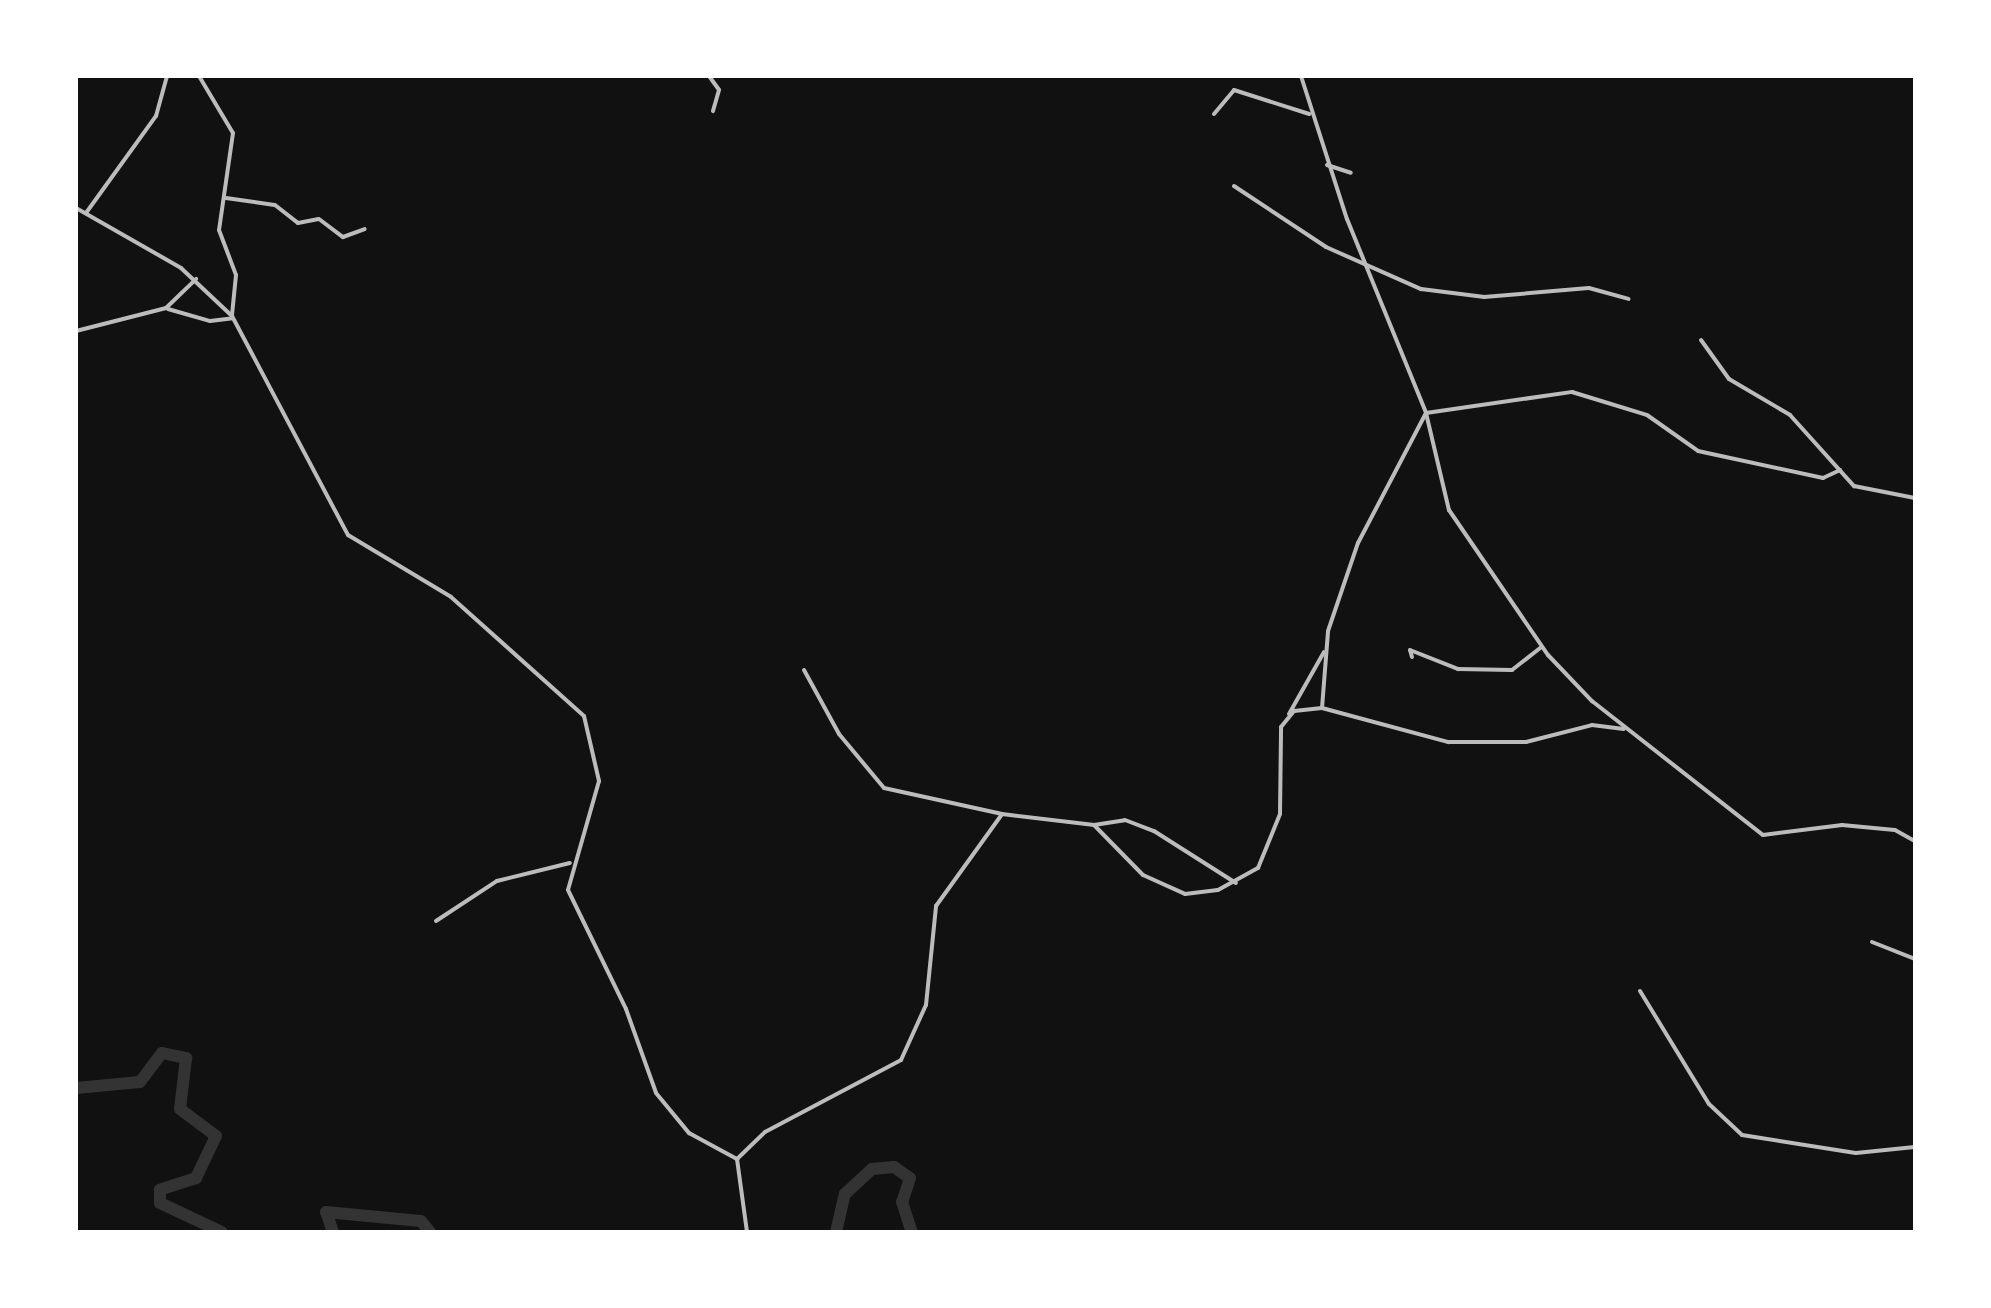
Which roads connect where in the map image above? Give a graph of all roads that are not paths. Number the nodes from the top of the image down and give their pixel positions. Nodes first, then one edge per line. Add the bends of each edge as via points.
1 (167, 76) edge
2 (199, 76) edge
3 (709, 76) edge
4 (1301, 76) edge
5 (713, 111) dead end
6 (1214, 114) dead end
7 (1310, 114) junction
8 (1327, 165) junction
9 (1351, 173) dead end
10 (1234, 186) dead end
11 (226, 198) junction
12 (76, 208) edge
13 (86, 213) junction
14 (365, 229) dead end
15 (1370, 270) junction
16 (196, 279) junction
17 (1629, 299) dead end
18 (166, 308) junction
19 (233, 317) junction
20 (76, 331) edge
21 (1701, 340) dead end
22 (1426, 413) junction
23 (1840, 470) junction
24 (1915, 498) edge
25 (1541, 647) junction
26 (1325, 650) junction
27 (1412, 657) dead end
28 (804, 670) dead end
29 (1322, 708) junction
30 (1288, 716) junction
31 (1626, 729) junction
32 (1002, 814) junction
33 (1094, 825) junction
34 (1915, 841) edge
35 (571, 863) junction
36 (1236, 883) junction
37 (436, 921) dead end
38 (1872, 942) dead end
39 (1915, 959) edge
40 (1640, 991) dead end
41 (1915, 1147) edge
42 (737, 1159) junction
43 (747, 1232) edge

1 - 13 street via 156,116
2 - 11 street via 233,133
3 - 5 street via 719,90
4 - 7 street
6 - 7 street via 1234,90
7 - 8 street
8 - 9 street
8 - 15 street
10 - 15 street
11 - 14 street via 275,205 298,223 319,219 343,237
11 - 19 street via 219,230 236,275
12 - 13 street
13 - 16 street
15 - 17 street via 1421,289 1484,297 1589,288
15 - 22 street
16 - 18 street
16 - 19 street
18 - 19 street via 210,321
18 - 20 street
19 - 35 street via 348,535 471,613 590,726 599,787
21 - 23 street via 1729,379 1790,415 1811,447
22 - 23 street via 1572,392 1647,415 1698,451 1823,478
22 - 25 street via 1455,521
22 - 26 street via 1358,543
23 - 24 street via 1854,486
25 - 27 street via 1512,670 1458,669 1410,650
25 - 31 street
26 - 29 street
26 - 30 street
28 - 32 street via 839,734 884,788
29 - 30 street
29 - 31 street via 1448,742 1526,742 1592,725
30 - 36 street via 1280,732 1277,831 1258,868
31 - 34 street via 1770,838 1842,825 1895,830
32 - 33 street
32 - 42 street via 936,906 926,1005 901,1060 778,1124
33 - 36 street via 1125,820 1154,831
33 - 36 street via 1129,865 1172,891 1199,893
35 - 37 street via 508,876
35 - 42 street via 568,890 626,1009 652,1087 689,1133
38 - 39 street
40 - 41 street via 1709,1104 1742,1135 1856,1153
42 - 43 street

